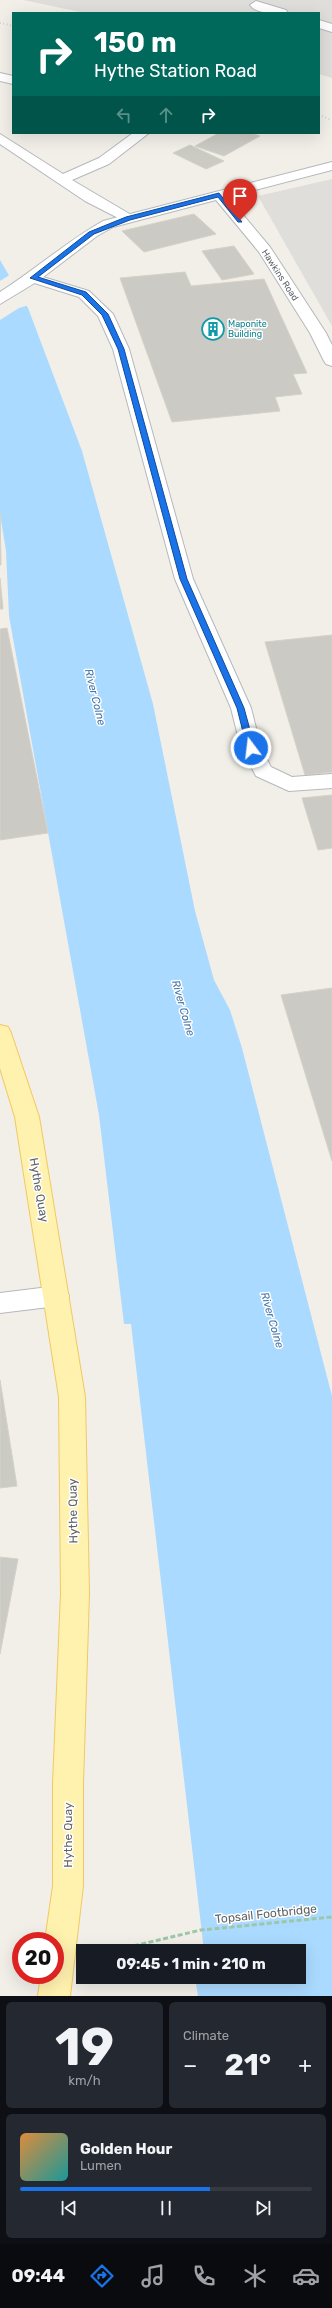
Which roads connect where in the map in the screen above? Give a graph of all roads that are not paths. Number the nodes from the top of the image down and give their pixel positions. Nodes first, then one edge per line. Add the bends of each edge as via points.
1 (256, 5) dead end
2 (279, 12) edge
3 (320, 24) edge
4 (332, 28) edge
5 (0, 77) edge
6 (12, 80) edge
7 (141, 134) edge
8 (0, 138) edge
9 (332, 166) edge
10 (62, 179) junction
11 (219, 195) junction
12 (128, 218) junction
13 (26, 282) junction
14 (0, 299) edge
15 (332, 361) edge
16 (332, 781) edge
17 (0, 1033) edge
18 (57, 1296) junction
19 (0, 1303) edge
20 (54, 1996) edge

1 - 2 street
3 - 4 street
5 - 6 street
7 - 10 street via 104,161
8 - 10 street
9 - 11 street
10 - 12 street via 90,198
11 - 12 street
11 - 15 street, Hawkins Road via 264,250 318,333
12 - 13 street via 92,233
13 - 14 street
13 - 16 street via 84,294 105,314 121,349 184,579 240,708 251,748 263,771 289,784
17 - 18 main road, Hythe Quay via 27,1117
18 - 19 street
18 - 20 main road, Hythe Quay via 72,1397 75,1593 68,1784 68,1886

